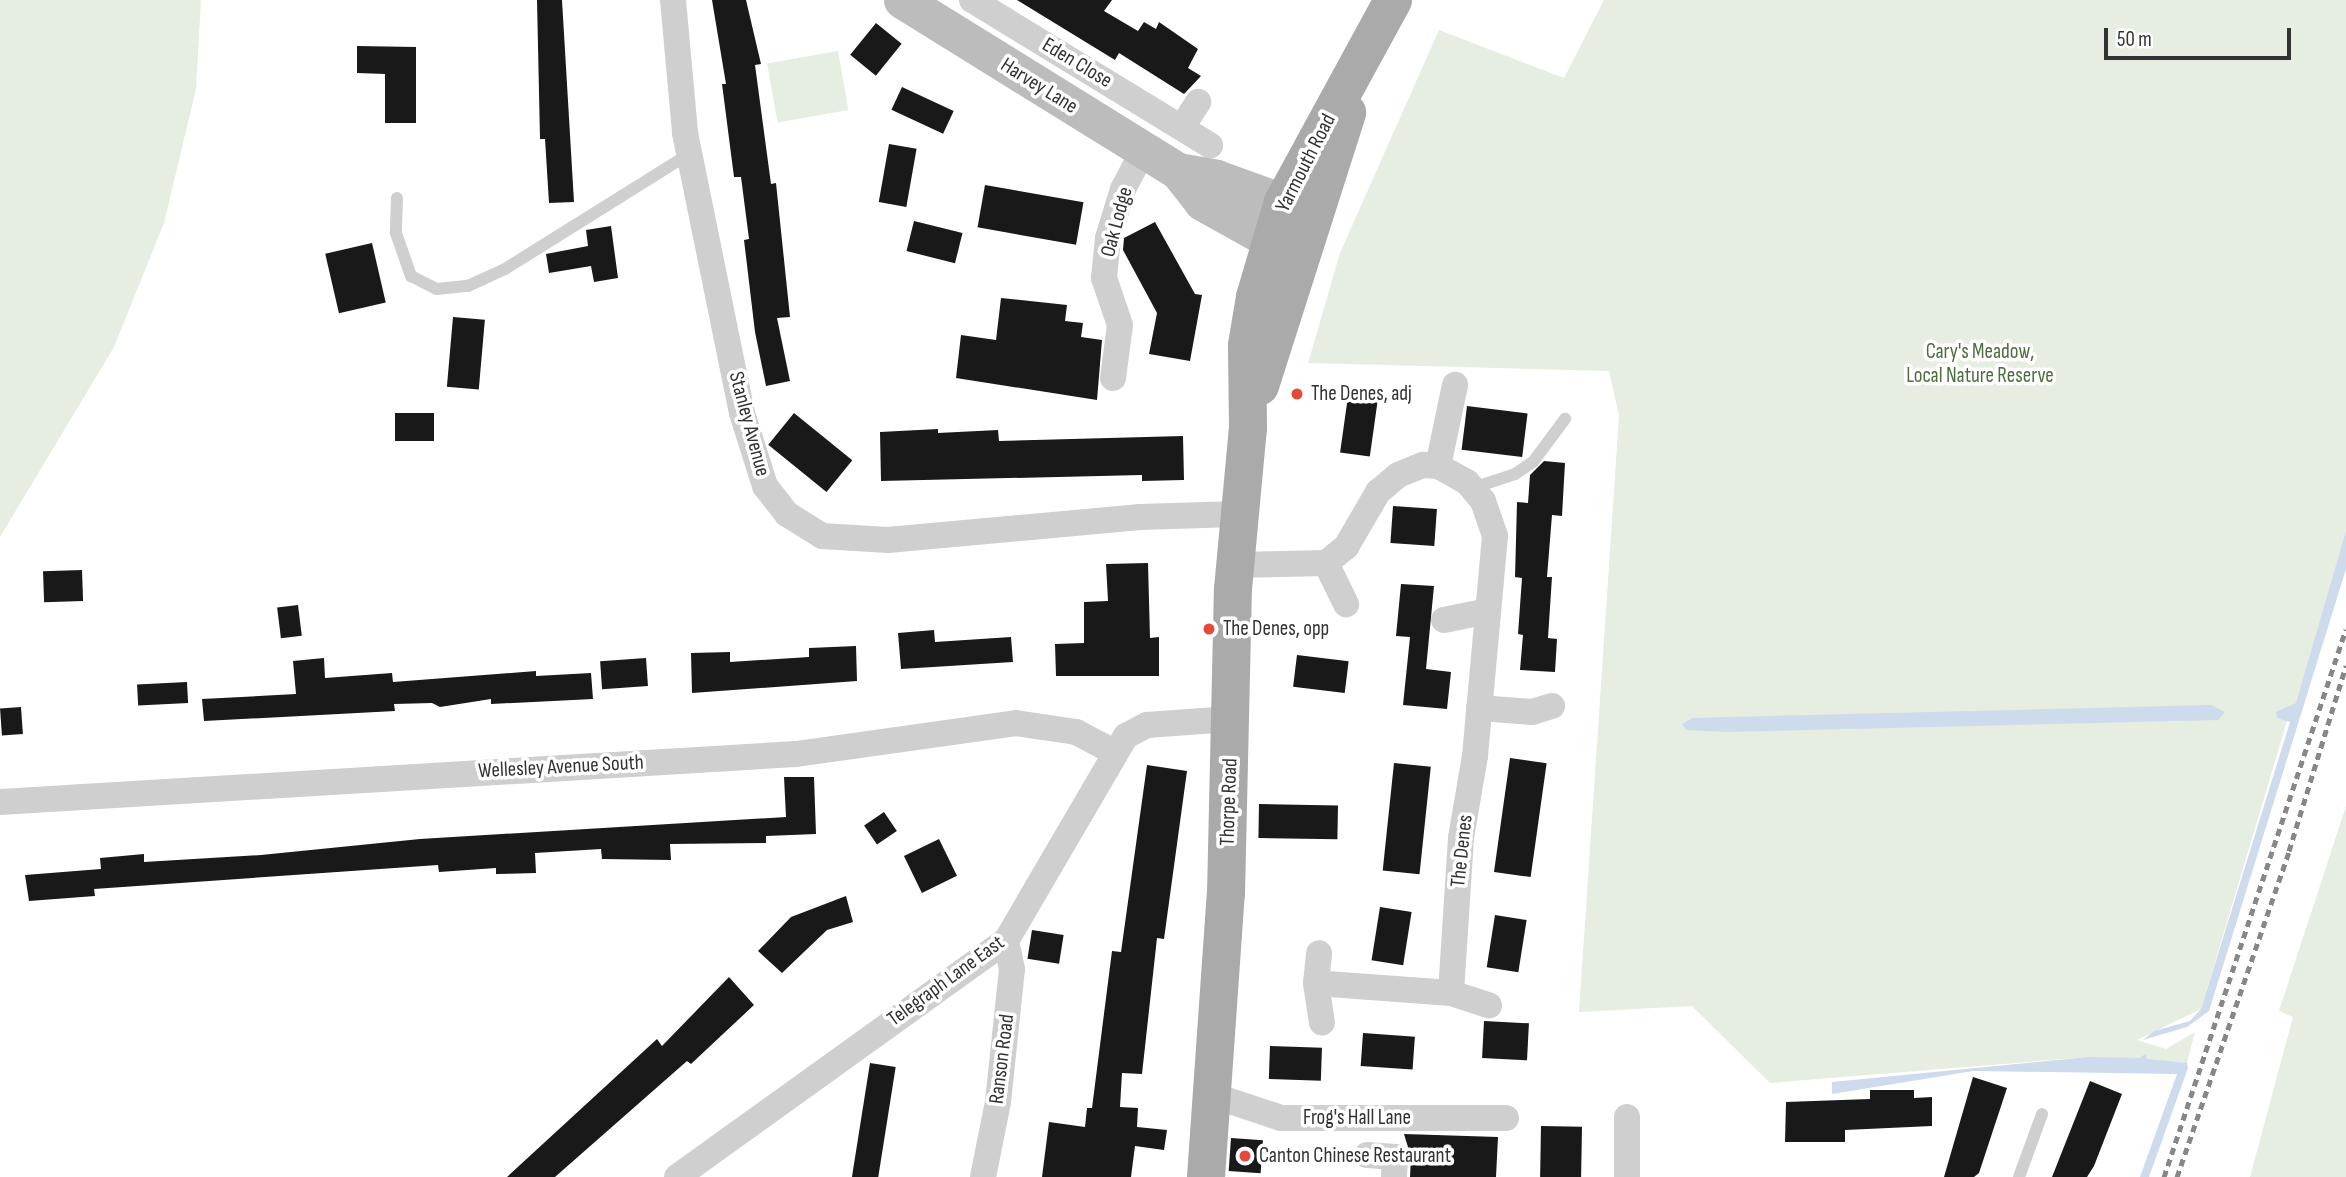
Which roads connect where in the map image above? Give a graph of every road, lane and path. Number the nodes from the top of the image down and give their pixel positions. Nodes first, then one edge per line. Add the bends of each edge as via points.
1 (673, 0) edge
2 (902, 0) edge
3 (972, 0) edge
4 (1392, 0) edge
5 (948, 13) edge
6 (1198, 102) dead end
7 (1182, 127) junction
8 (1210, 145) dead end
9 (1143, 151) junction
10 (689, 154) junction
11 (1178, 171) junction
12 (397, 198) dead end
13 (1299, 209) junction
14 (1286, 246) junction
15 (1113, 378) dead end
16 (1455, 385) dead end
17 (1565, 419) dead end
18 (1438, 466) junction
19 (1472, 488) junction
20 (1237, 514) junction
21 (1326, 563) junction
22 (1234, 565) junction
23 (1346, 604) dead end
24 (1488, 611) junction
25 (1444, 620) dead end
26 (1552, 706) dead end
27 (1479, 708) junction
28 (1230, 719) junction
29 (1114, 751) junction
30 (0, 802) edge
31 (1006, 941) junction
32 (1319, 953) dead end
33 (1316, 983) junction
34 (1451, 993) junction
35 (1489, 1005) dead end
36 (1322, 1023) dead end
37 (1212, 1094) junction
38 (2042, 1114) dead end
39 (1627, 1117) dead end
40 (1506, 1118) dead end
41 (1367, 1155) dead end
42 (677, 1177) edge
43 (982, 1177) edge
44 (1206, 1177) edge
45 (1394, 1177) edge
46 (1628, 1177) edge
47 (2019, 1177) edge

1 - 10 street, Stanley Avenue
2 - 5 street, Harvey Lane
3 - 7 street, Eden Close
4 - 13 main road, Yarmouth Road via 1348,89 1347,122
5 - 9 street, Harvey Lane
6 - 7 street
7 - 8 street, Eden Close
9 - 11 street, Harvey Lane
9 - 15 street, Oak Lodge via 1123,189 1108,238 1104,278 1121,326
10 - 12 lane via 505,270 468,286 437,289 411,276 396,233
10 - 20 street, Stanley Avenue via 742,413 765,485 787,514 822,536 888,540 1140,517
11 - 13 street, Harvey Lane via 1216,178
11 - 14 street, Harvey Lane via 1202,202
13 - 14 main road, Yarmouth Road
14 - 20 main road, Thorpe Road via 1248,428
16 - 18 street
17 - 19 lane via 1533,461 1516,474
18 - 19 street, The Denes
18 - 21 street via 1423,465 1398,475 1378,492 1346,547
19 - 24 street, The Denes via 1483,501 1495,536
20 - 22 main road, Thorpe Road
21 - 22 street
21 - 23 street
22 - 28 main road, Thorpe Road
24 - 25 street
24 - 27 street, The Denes
26 - 27 street via 1532,712
27 - 34 street, The Denes via 1461,838
28 - 29 street, Telegraph Lane East via 1147,725 1126,736
28 - 37 main road, Thorpe Road via 1227,880
29 - 30 street, Wellesley Avenue South via 1076,732 1016,723 796,754
29 - 31 street, Telegraph Lane East
31 - 42 street, Telegraph Lane East
31 - 43 street, Ranson Road via 1012,969 998,1102
32 - 33 street
33 - 34 street
33 - 36 street
34 - 35 street
37 - 40 street, Frog's Hall Lane via 1281,1118
37 - 44 main road, Thorpe Road
38 - 47 lane
39 - 46 street
41 - 45 street via 1395,1157

